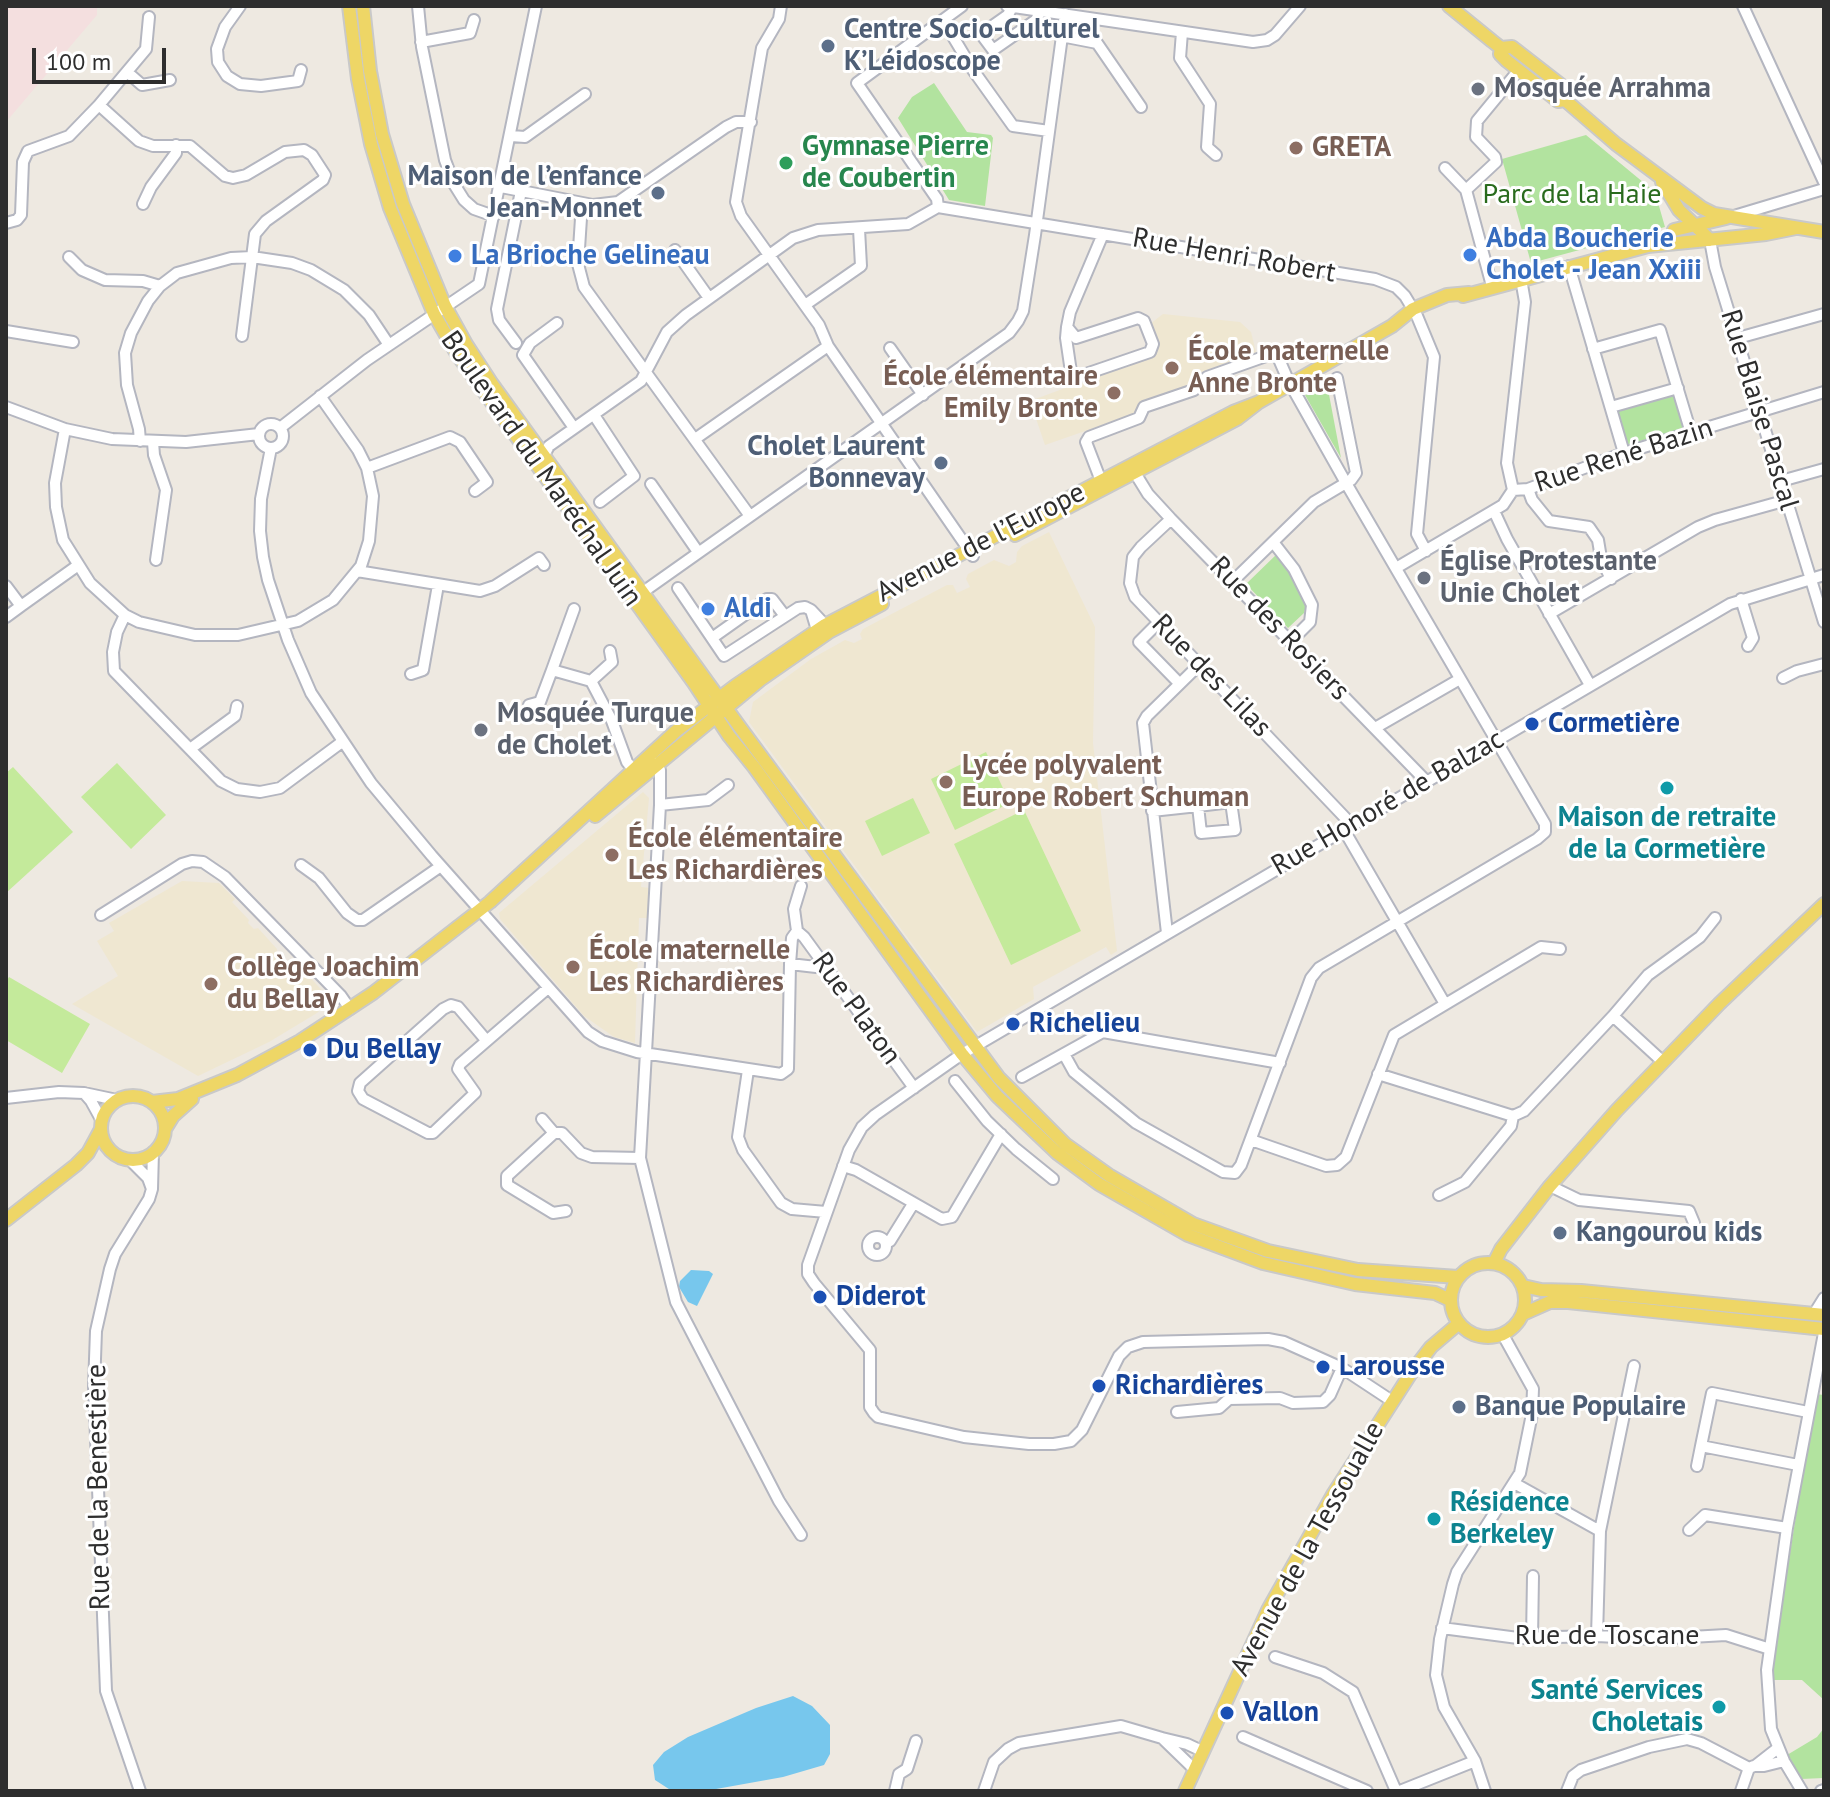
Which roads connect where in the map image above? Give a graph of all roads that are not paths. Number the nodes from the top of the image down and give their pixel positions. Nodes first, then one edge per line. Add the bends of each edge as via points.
1 (240, 6) edge
2 (349, 6) edge
3 (363, 6) edge
4 (418, 6) edge
5 (536, 6) edge
6 (781, 6) edge
7 (962, 6) edge
8 (1009, 6) edge
9 (1283, 6) edge
10 (1449, 6) edge
11 (1743, 6) edge
12 (1041, 10) junction
13 (1296, 10) edge
14 (1065, 14) junction
15 (149, 17) dead end
16 (474, 20) dead end
17 (943, 20) junction
18 (1182, 32) junction
19 (1061, 36) junction
20 (421, 42) junction
21 (1501, 48) junction
22 (301, 70) dead end
23 (1519, 70) junction
24 (127, 72) junction
25 (170, 80) dead end
26 (585, 94) dead end
27 (1565, 100) junction
28 (99, 105) junction
29 (1141, 107) dead end
30 (751, 122) junction
31 (1049, 131) junction
32 (511, 136) junction
33 (176, 145) junction
34 (1216, 155) dead end
35 (1445, 168) dead end
36 (1658, 176) junction
37 (1824, 182) edge
38 (501, 187) junction
39 (1824, 189) edge
40 (1466, 190) junction
41 (521, 191) junction
42 (582, 203) junction
43 (143, 204) dead end
44 (938, 207) junction
45 (1679, 210) junction
46 (494, 216) junction
47 (1733, 217) junction
48 (6, 223) edge
49 (1037, 223) junction
50 (1694, 225) junction
51 (1796, 228) junction
52 (859, 229) junction
53 (1674, 230) junction
54 (1824, 232) edge
55 (1103, 234) junction
56 (1710, 240) junction
57 (1648, 246) junction
58 (675, 250) dead end
59 (769, 256) junction
60 (69, 257) dead end
61 (252, 257) junction
62 (1569, 266) junction
63 (483, 269) junction
64 (505, 273) junction
65 (1521, 279) junction
66 (160, 286) junction
67 (1492, 286) junction
68 (709, 298) junction
69 (805, 305) junction
70 (445, 306) junction
71 (1415, 312) junction
72 (434, 314) junction
73 (1824, 314) edge
74 (557, 323) dead end
75 (1067, 327) junction
76 (6, 331) edge
77 (242, 336) dead end
78 (1738, 338) junction
79 (73, 342) dead end
80 (516, 343) dead end
81 (389, 345) junction
82 (828, 346) junction
83 (890, 348) dead end
84 (1593, 349) junction
85 (648, 372) junction
86 (1337, 378) dead end
87 (1291, 385) junction
88 (1678, 388) junction
89 (1824, 392) edge
90 (923, 395) junction
91 (320, 396) junction
92 (1259, 402) junction
93 (6, 407) edge
94 (1611, 407) junction
95 (1760, 412) junction
96 (594, 415) junction
97 (881, 424) junction
98 (280, 428) junction
99 (574, 428) junction
100 (65, 429) junction
101 (1691, 433) junction
102 (259, 434) junction
103 (695, 439) junction
104 (140, 441) junction
105 (153, 442) junction
106 (271, 448) junction
107 (1624, 453) junction
108 (544, 455) junction
109 (367, 468) junction
110 (1824, 469) edge
111 (1135, 473) junction
112 (1101, 481) junction
113 (1781, 481) junction
114 (1346, 483) junction
115 (651, 484) dead end
116 (1534, 487) junction
117 (1513, 490) junction
118 (475, 491) dead end
119 (1787, 500) junction
120 (600, 502) dead end
121 (1494, 511) junction
122 (750, 516) junction
123 (1171, 519) junction
124 (1273, 542) junction
125 (1426, 551) junction
126 (698, 552) junction
127 (972, 553) junction
128 (156, 560) dead end
129 (544, 565) dead end
130 (77, 566) junction
131 (1396, 568) junction
132 (357, 571) junction
133 (1824, 575) edge
134 (1611, 579) junction
135 (1811, 579) junction
136 (1233, 581) junction
137 (438, 585) junction
138 (6, 586) edge
139 (678, 588) dead end
140 (643, 592) junction
141 (1741, 599) junction
142 (21, 606) junction
143 (574, 609) dead end
144 (1549, 614) junction
145 (125, 615) junction
146 (785, 616) junction
147 (6, 617) edge
148 (1159, 622) junction
149 (1824, 622) edge
150 (283, 625) junction
151 (821, 628) junction
152 (712, 638) junction
153 (1291, 641) junction
154 (810, 645) junction
155 (1748, 646) dead end
156 (610, 651) dead end
157 (1824, 664) edge
158 (1199, 665) junction
159 (552, 670) junction
160 (411, 674) dead end
161 (1783, 678) dead end
162 (1460, 679) junction
163 (591, 681) junction
164 (1179, 683) junction
165 (1590, 685) junction
166 (529, 705) dead end
167 (237, 706) dead end
168 (719, 710) junction
169 (1375, 728) junction
170 (1497, 740) junction
171 (342, 742) junction
172 (190, 749) junction
173 (652, 762) junction
174 (637, 775) junction
175 (1426, 781) junction
176 (728, 785) dead end
177 (660, 805) junction
178 (1198, 806) dead end
179 (1152, 811) junction
180 (1348, 827) junction
181 (301, 865) dead end
182 (441, 866) junction
183 (801, 886) dead end
184 (1824, 904) edge
185 (481, 910) junction
186 (101, 915) dead end
187 (1715, 918) dead end
188 (1397, 921) junction
189 (797, 931) junction
190 (1167, 933) junction
191 (1560, 949) dead end
192 (790, 964) junction
193 (824, 964) junction
194 (548, 988) junction
195 (1445, 1004) junction
196 (350, 1009) junction
197 (1613, 1016) junction
198 (486, 1040) junction
199 (968, 1050) junction
200 (646, 1054) junction
201 (1064, 1054) junction
202 (1662, 1061) junction
203 (1280, 1063) junction
204 (748, 1070) junction
205 (1378, 1074) junction
206 (1022, 1077) dead end
207 (955, 1081) dead end
208 (213, 1085) junction
209 (914, 1088) junction
210 (84, 1093) junction
211 (6, 1098) edge
212 (117, 1100) junction
213 (152, 1102) junction
214 (1513, 1116) junction
215 (542, 1119) dead end
216 (101, 1125) junction
217 (165, 1129) junction
218 (554, 1133) junction
219 (1001, 1134) junction
220 (1251, 1140) junction
221 (153, 1152) junction
222 (114, 1153) junction
223 (640, 1158) junction
224 (130, 1160) junction
225 (76, 1165) junction
226 (843, 1166) junction
227 (1053, 1179) dead end
228 (1550, 1186) junction
229 (152, 1189) junction
230 (1439, 1195) dead end
231 (913, 1204) junction
232 (566, 1211) dead end
233 (826, 1212) junction
234 (6, 1220) edge
235 (1694, 1223) dead end
236 (886, 1243) dead end
237 (1494, 1263) junction
238 (1458, 1277) junction
239 (1523, 1286) junction
240 (1824, 1298) edge
241 (1450, 1300) junction
242 (1523, 1314) junction
243 (1819, 1314) edge
244 (1458, 1324) junction
245 (1824, 1331) edge
246 (1503, 1335) junction
247 (1634, 1366) dead end
248 (1342, 1368) junction
249 (1392, 1401) junction
250 (1177, 1412) dead end
251 (1808, 1412) junction
252 (1701, 1446) junction
253 (1798, 1465) junction
254 (1697, 1466) dead end
255 (1514, 1483) junction
256 (1787, 1528) junction
257 (1689, 1530) dead end
258 (1600, 1531) junction
259 (801, 1535) dead end
260 (1533, 1576) dead end
261 (1442, 1628) junction
262 (1597, 1636) junction
263 (1532, 1639) junction
264 (1770, 1649) junction
265 (1275, 1657) dead end
266 (1243, 1737) dead end
267 (1162, 1738) junction
268 (916, 1741) dead end
269 (1778, 1748) junction
270 (1202, 1751) junction
271 (1475, 1761) junction
272 (1784, 1761) junction
273 (1752, 1767) junction
274 (1194, 1769) junction
275 (140, 1791) edge
276 (895, 1791) edge
277 (984, 1791) edge
278 (1185, 1791) edge
279 (1367, 1791) edge
280 (1398, 1791) edge
281 (1485, 1791) edge
282 (1567, 1791) edge
283 (1741, 1791) edge
284 (1802, 1791) edge

1 - 22 street via 217,49 227,76 240,84 261,86 298,81
2 - 72 main road, Boulevard du Maréchal Juin via 371,144 390,208
3 - 70 main road, Boulevard du Maréchal Juin via 382,134 403,204
4 - 20 street
5 - 32 street
6 - 30 street via 762,48
7 - 17 street
8 - 12 street
8 - 12 street via 1008,15 981,34 993,50 1036,20
9 - 13 street
10 - 21 main road
11 - 37 street
12 - 14 street
13 - 18 street via 1267,40
14 - 18 street
14 - 19 street
15 - 24 street via 146,49
16 - 20 street via 470,33
17 - 31 street via 1013,126
17 - 44 street via 857,83
18 - 34 street via 1180,58 1210,104 1207,147
19 - 29 street via 1097,43
19 - 31 street
20 - 46 street via 454,184 474,209
21 - 23 main road via 1500,54
21 - 27 main road via 1512,47 1566,89
23 - 27 main road via 1558,101
23 - 40 street via 1477,121 1476,137 1496,162
24 - 25 street via 142,85
24 - 28 street
26 - 32 street via 525,137
27 - 36 main road
28 - 33 street via 139,141
28 - 48 street via 69,136 24,156 21,215
30 - 42 street via 726,127 618,202
30 - 59 street via 736,202
31 - 49 street
32 - 38 street
33 - 43 street
33 - 61 street via 190,146 233,178 285,152 297,149 312,155 323,180 259,227
35 - 40 street
36 - 45 main road
36 - 47 main road via 1702,208
38 - 41 street
38 - 46 street
39 - 47 street
40 - 67 street
41 - 42 street
41 - 64 street
42 - 85 street via 578,264 584,287
44 - 49 street, Rue Henri Robert
44 - 52 street via 908,224
45 - 50 main road
45 - 53 main road
46 - 63 street
47 - 50 main road
47 - 51 main road
49 - 55 street, Rue Henri Robert
49 - 90 street via 1018,321
50 - 53 main road
50 - 56 main road
51 - 54 main road
51 - 56 main road, Avenue de l’Europe
52 - 59 street via 803,233
52 - 69 street via 861,266
53 - 57 main road
55 - 71 street, Rue Henri Robert via 1375,279 1396,287
55 - 75 street
56 - 57 main road, Avenue de l’Europe
56 - 78 street, Rue Blaise Pascal
57 - 62 main road, Avenue de l’Europe
58 - 68 street
59 - 68 street
59 - 69 street
60 - 66 street via 105,280
61 - 66 street via 195,266
61 - 77 street
61 - 81 street via 292,263 328,279 360,305
62 - 65 main road, Avenue de l’Europe
62 - 84 street
63 - 64 street
63 - 70 street via 479,284
64 - 80 street via 497,315
65 - 67 main road, Avenue de l’Europe
65 - 117 street via 1525,302 1507,463
66 - 104 street via 137,318 125,353
67 - 71 main road, Avenue de l’Europe
68 - 85 street via 667,332
69 - 82 street
70 - 72 street
70 - 108 main road, Boulevard du Maréchal Juin via 492,384
71 - 87 main road, Avenue de l’Europe
71 - 125 street via 1434,357 1417,534
72 - 81 street
72 - 168 main road, Boulevard du Maréchal Juin via 489,403
73 - 78 street
74 - 99 street via 523,355
75 - 75 street via 1071,372 1077,377 1150,352 1153,344 1138,318 1076,338
76 - 79 street
78 - 95 street, Rue Blaise Pascal
81 - 91 street
82 - 97 street
82 - 103 street
83 - 90 street
84 - 88 street via 1660,330
84 - 94 street
85 - 96 street
85 - 103 street
86 - 114 street via 1356,473
87 - 92 main road, Avenue de l’Europe
87 - 112 street via 1278,357 1269,355 1144,407 1139,418 1086,442
87 - 114 street
88 - 94 street
88 - 101 street
89 - 95 street, Rue René Bazin
90 - 97 street
91 - 98 street
91 - 109 street
92 - 111 main road, Avenue de l’Europe
92 - 112 main road, Avenue de l’Europe
93 - 100 street
94 - 107 street
95 - 101 street, Rue René Bazin
95 - 113 street, Rue Blaise Pascal
96 - 99 street
96 - 120 street via 634,476
97 - 122 street
97 - 127 street
98 - 102 street via 270,424
98 - 106 street via 281,442
99 - 108 street
100 - 104 street
100 - 130 street via 56,507 63,540
101 - 107 street, Rue René Bazin
102 - 105 street
102 - 106 street
103 - 122 street
104 - 105 street
105 - 128 street via 166,490
106 - 150 street via 260,531
107 - 116 street, Rue René Bazin
108 - 140 main road, Boulevard du Maréchal Juin
109 - 118 street via 450,437 460,442 487,482
109 - 132 street via 373,520
110 - 113 street
111 - 123 street, Rue des Rosiers
111 - 127 main road, Avenue de l’Europe
112 - 127 main road, Avenue de l’Europe
113 - 119 street, Rue Blaise Pascal
114 - 124 street via 1314,502
114 - 131 street
115 - 126 street
116 - 117 street, Rue René Bazin
116 - 134 street via 1532,500 1549,521 1589,527
117 - 121 street, Rue René Bazin
119 - 134 street via 1698,527
119 - 135 street, Rue Blaise Pascal
121 - 125 street, Rue René Bazin
121 - 144 street
122 - 126 street
123 - 136 street, Rue des Rosiers
123 - 148 street, Rue des Lilas via 1133,557 1130,571 1135,597
124 - 136 street
124 - 153 street via 1312,605 1310,622
125 - 131 street, Rue René Bazin
126 - 140 street
127 - 151 main road, Avenue de l’Europe
127 - 154 main road, Avenue de l’Europe
129 - 137 street via 539,558 488,591
130 - 142 street
130 - 145 street
131 - 162 street
132 - 137 street
132 - 150 street via 333,600
133 - 135 street, Rue Honoré de Balzac
134 - 144 street
135 - 141 street, Rue Honoré de Balzac
135 - 149 street, Rue Blaise Pascal
136 - 153 street, Rue des Rosiers
137 - 160 street via 423,670
138 - 142 street
139 - 152 street
140 - 168 main road, Boulevard du Maréchal Juin via 709,683
141 - 155 street via 1753,638
141 - 165 street, Rue Honoré de Balzac
142 - 147 street
143 - 159 street
144 - 165 street
145 - 150 street via 165,629 213,636
145 - 172 street via 113,652 114,671
146 - 151 street via 805,607
146 - 152 street via 767,599
146 - 152 street via 728,655
148 - 158 street, Rue des Lilas
148 - 164 street via 1139,642
150 - 171 street via 311,693
151 - 154 street via 826,628
151 - 168 main road, Avenue de l’Europe
153 - 169 street, Rue des Rosiers
154 - 168 main road, Avenue de l’Europe
156 - 163 street via 612,662
157 - 161 street
158 - 164 street
158 - 180 street, Rue des Lilas
159 - 163 street
159 - 166 street via 540,702
162 - 169 street
162 - 170 street
163 - 174 street
164 - 179 street via 1143,723
165 - 170 street, Rue Honoré de Balzac
167 - 172 street via 235,716
168 - 173 main road
168 - 199 main road
168 - 199 main road
169 - 175 street, Rue des Rosiers
170 - 175 street, Rue Honoré de Balzac
170 - 188 street via 1542,815 1545,832
171 - 172 street via 280,788 260,792 221,781
171 - 182 street
173 - 174 main road
173 - 177 street via 660,770
174 - 185 main road
175 - 180 street, Rue Honoré de Balzac
176 - 177 street via 708,800
177 - 200 street
178 - 179 street
179 - 190 street
180 - 188 street, Rue des Lilas
180 - 190 street, Rue Honoré de Balzac
181 - 182 street via 313,871 357,920
182 - 185 street
183 - 189 street via 794,909
184 - 202 main road
185 - 194 street
185 - 196 main road
186 - 196 street via 182,864 203,862 225,877
187 - 197 street via 1700,937 1648,975
188 - 195 street, Rue des Lilas
188 - 203 street via 1319,968
189 - 192 street
189 - 193 street, Rue Platon
190 - 199 street, Rue Honoré de Balzac
191 - 195 street via 1541,947
192 - 193 street
192 - 204 street via 788,1069 781,1074
193 - 209 street, Rue Platon
194 - 198 street
194 - 200 street via 588,1032
195 - 205 street via 1394,1035
196 - 208 main road via 285,1050
197 - 202 street
197 - 214 street via 1524,1111
198 - 198 street via 458,1069 475,1093 433,1133 363,1099 358,1091 360,1083 451,1005
199 - 209 street, Rue Honoré de Balzac
199 - 238 main road via 1065,1144 1193,1224 1268,1251 1358,1270
199 - 241 main road via 997,1096 1057,1153 1188,1235 1263,1263
200 - 204 street
200 - 223 street
201 - 203 street via 1103,1032
201 - 206 street
201 - 220 street via 1074,1072 1136,1123 1223,1172 1235,1173
202 - 228 main road
203 - 220 street
204 - 233 street via 738,1137 743,1150 781,1203
205 - 214 street
205 - 220 street via 1346,1157 1337,1165 1326,1166
207 - 219 street
208 - 213 main road via 178,1099
208 - 217 main road via 183,1105
209 - 226 street, Rue Honoré de Balzac via 862,1127
210 - 211 street
210 - 212 street
210 - 216 street
212 - 213 main road via 135,1096
212 - 216 main road
213 - 217 main road
214 - 230 street via 1511,1126 1465,1182
215 - 218 street
216 - 222 main road
216 - 225 main road
217 - 221 main road
218 - 223 street via 562,1133 592,1157
218 - 232 street via 507,1176 507,1185 553,1213
219 - 227 street
219 - 231 street via 952,1217 942,1219
221 - 224 main road
221 - 229 street, Rue de la Benestière
222 - 224 main road
222 - 225 main road
223 - 259 street via 676,1302
224 - 229 street
225 - 234 main road
226 - 231 street
226 - 233 street, Rue Honoré de Balzac
228 - 235 street via 1579,1200 1689,1211
228 - 237 main road
229 - 275 street, Rue de la Benestière via 110,1269 96,1331 94,1387 106,1691
231 - 236 street
233 - 248 street, Rue Honoré de Balzac via 808,1274 870,1350 870,1407 878,1417 975,1438 1029,1444 1071,1441 1082,1430 1119,1356 1143,1342 1268,1339
237 - 238 main road via 1474,1265
237 - 239 main road via 1506,1267
238 - 241 main road
239 - 242 main road
239 - 243 main road
240 - 243 street
241 - 244 main road
242 - 245 main road via 1550,1302 1568,1302
242 - 246 main road
244 - 246 main road via 1479,1337
244 - 249 main road, Avenue de la Tessoualle via 1431,1347
245 - 251 street
246 - 255 street via 1534,1397
247 - 258 street
248 - 249 street
248 - 250 street via 1323,1402 1229,1399 1219,1408
249 - 270 main road, Avenue de la Tessoualle via 1268,1610
251 - 252 street via 1712,1393
251 - 253 street
252 - 253 street
252 - 254 street
253 - 256 street
255 - 258 street
255 - 261 street via 1457,1572
256 - 257 street via 1705,1515
256 - 264 street
258 - 262 street
260 - 263 street
261 - 263 street, Rue de Toscane
261 - 271 street via 1439,1691
262 - 263 street, Rue de Toscane
262 - 264 street, Rue de Toscane via 1726,1635
264 - 269 street via 1769,1715
265 - 280 street via 1323,1673 1353,1692
266 - 279 street
267 - 270 street
267 - 274 street
267 - 277 street via 1121,1726 1019,1743 994,1762
268 - 276 street
269 - 272 street
269 - 273 street
270 - 274 main road, Avenue de la Tessoualle
271 - 280 street
271 - 281 street
272 - 273 street
272 - 284 street
273 - 282 street via 1687,1739 1581,1770
273 - 283 street
274 - 278 main road, Avenue de la Tessoualle

